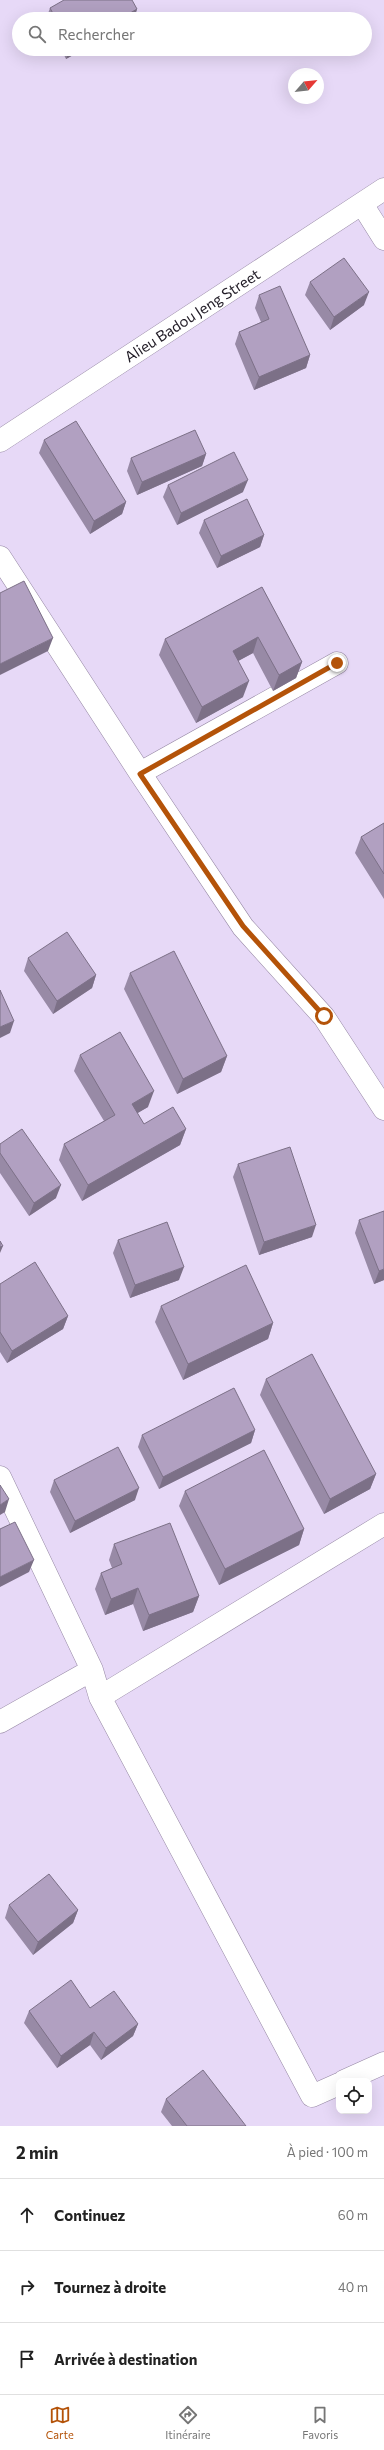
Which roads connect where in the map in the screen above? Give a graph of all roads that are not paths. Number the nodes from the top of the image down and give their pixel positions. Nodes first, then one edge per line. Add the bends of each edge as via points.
1 (384, 189) edge
2 (362, 204) junction
3 (384, 239) edge
4 (0, 441) edge
5 (0, 557) edge
6 (337, 663) dead end
7 (140, 774) junction
8 (384, 1109) edge
9 (0, 1477) edge
10 (384, 1524) edge
11 (92, 1670) junction
12 (100, 1697) junction
13 (0, 1722) edge
14 (384, 2063) edge
15 (351, 2078) edge
16 (336, 2085) edge

1 - 2 street, Alieu Badou Jeng Street
2 - 3 street
2 - 4 street, Alieu Badou Jeng Street
5 - 7 street
6 - 7 street
7 - 8 street via 243,926 324,1016
9 - 11 street
10 - 12 street
11 - 12 street
11 - 13 street
12 - 16 street via 312,2096
14 - 15 street

